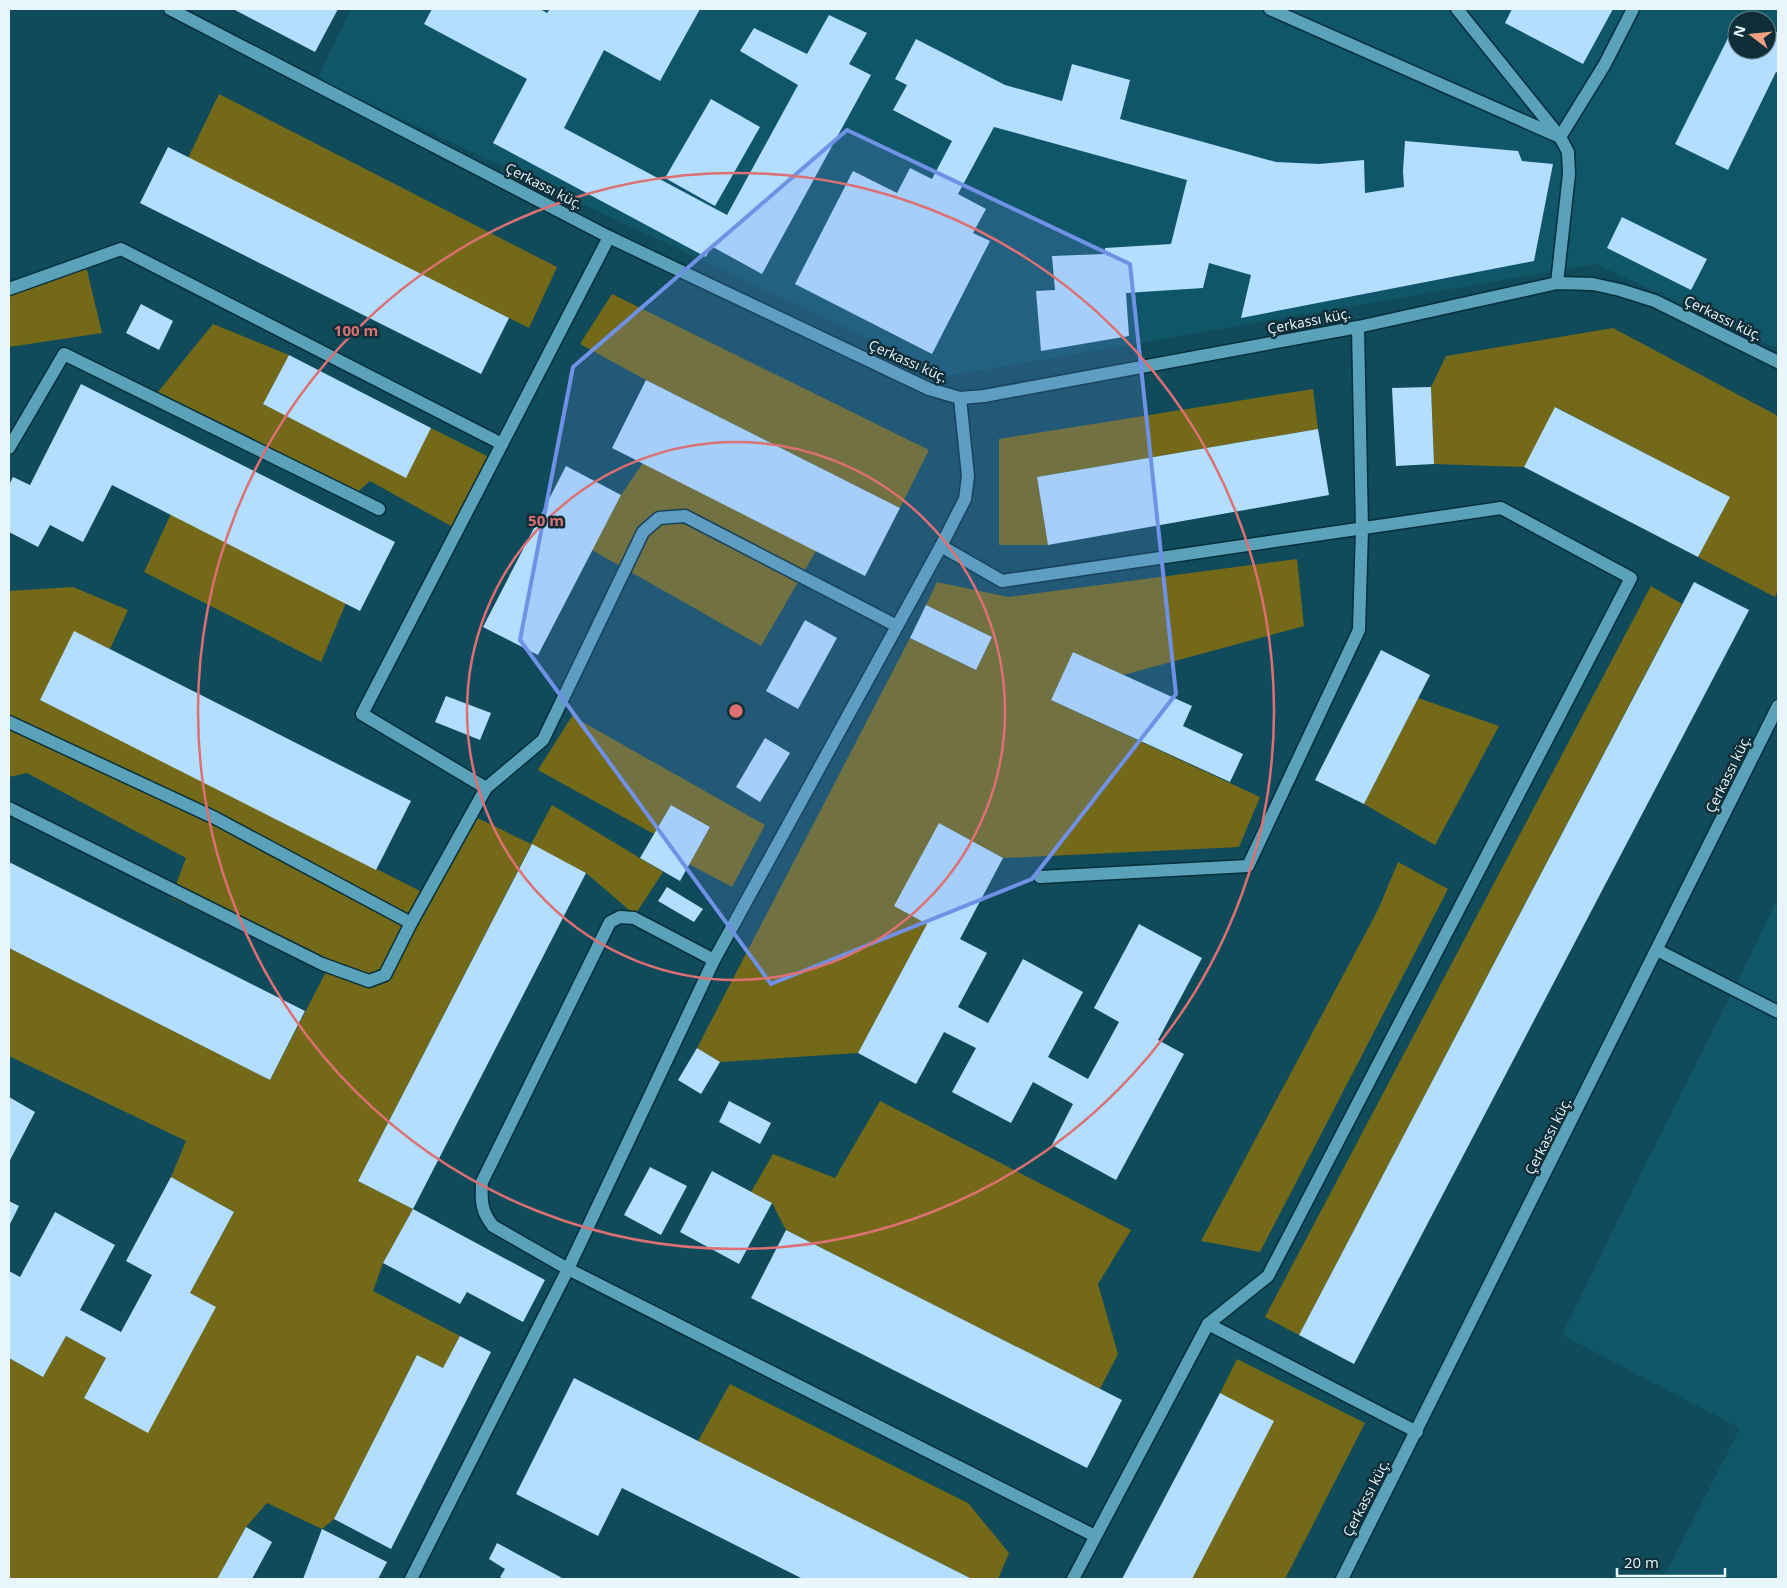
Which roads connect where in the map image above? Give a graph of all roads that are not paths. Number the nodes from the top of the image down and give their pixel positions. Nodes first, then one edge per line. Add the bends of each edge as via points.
1 (170, 9) edge
2 (1270, 9) edge
3 (1457, 9) edge
4 (1633, 9) edge
5 (1560, 136) junction
6 (609, 237) junction
7 (1557, 283) junction
8 (9, 289) edge
9 (1358, 327) junction
10 (1778, 362) edge
11 (960, 398) junction
12 (502, 444) junction
13 (9, 448) edge
14 (378, 509) dead end
15 (1362, 528) junction
16 (942, 546) junction
17 (897, 626) junction
18 (1778, 706) edge
19 (9, 722) edge
20 (486, 788) junction
21 (9, 808) edge
22 (1040, 876) dead end
23 (411, 923) junction
24 (1658, 950) junction
25 (714, 960) junction
26 (1778, 1012) edge
27 (568, 1269) junction
28 (1208, 1324) junction
29 (1417, 1432) junction
30 (1096, 1536) junction
31 (411, 1579) edge
32 (1074, 1579) edge
33 (1342, 1579) edge

1 - 6 street, Çerkassı küç.
2 - 5 street
3 - 5 street
4 - 5 street via 1605,64
5 - 7 street via 1568,152 1569,174
6 - 11 street, Çerkassı küç. via 929,389
6 - 12 street
7 - 9 street, Çerkassı küç.
7 - 10 street, Çerkassı küç. via 1593,284 1655,301
8 - 12 street via 121,249
9 - 11 street, Çerkassı küç.
9 - 15 street
11 - 16 street via 968,476 965,499
12 - 20 street via 362,714
13 - 14 street via 64,354
15 - 16 street via 1002,581
15 - 22 street via 1359,630 1248,866
15 - 28 street via 1501,508 1631,578 1268,1276
16 - 17 street
17 - 20 street via 685,516 659,518 643,532 544,740
17 - 25 street
18 - 24 street, Çerkassı küç.
19 - 23 street via 215,818
20 - 23 street
21 - 23 street via 322,964 368,982 385,975
24 - 26 street
24 - 29 street, Çerkassı küç.
25 - 27 street
25 - 27 street via 634,918 620,917 610,922 482,1182 481,1200 485,1216 493,1226
27 - 30 street
27 - 31 street
28 - 29 street
28 - 30 street
29 - 33 street, Çerkassı küç.
30 - 32 street

